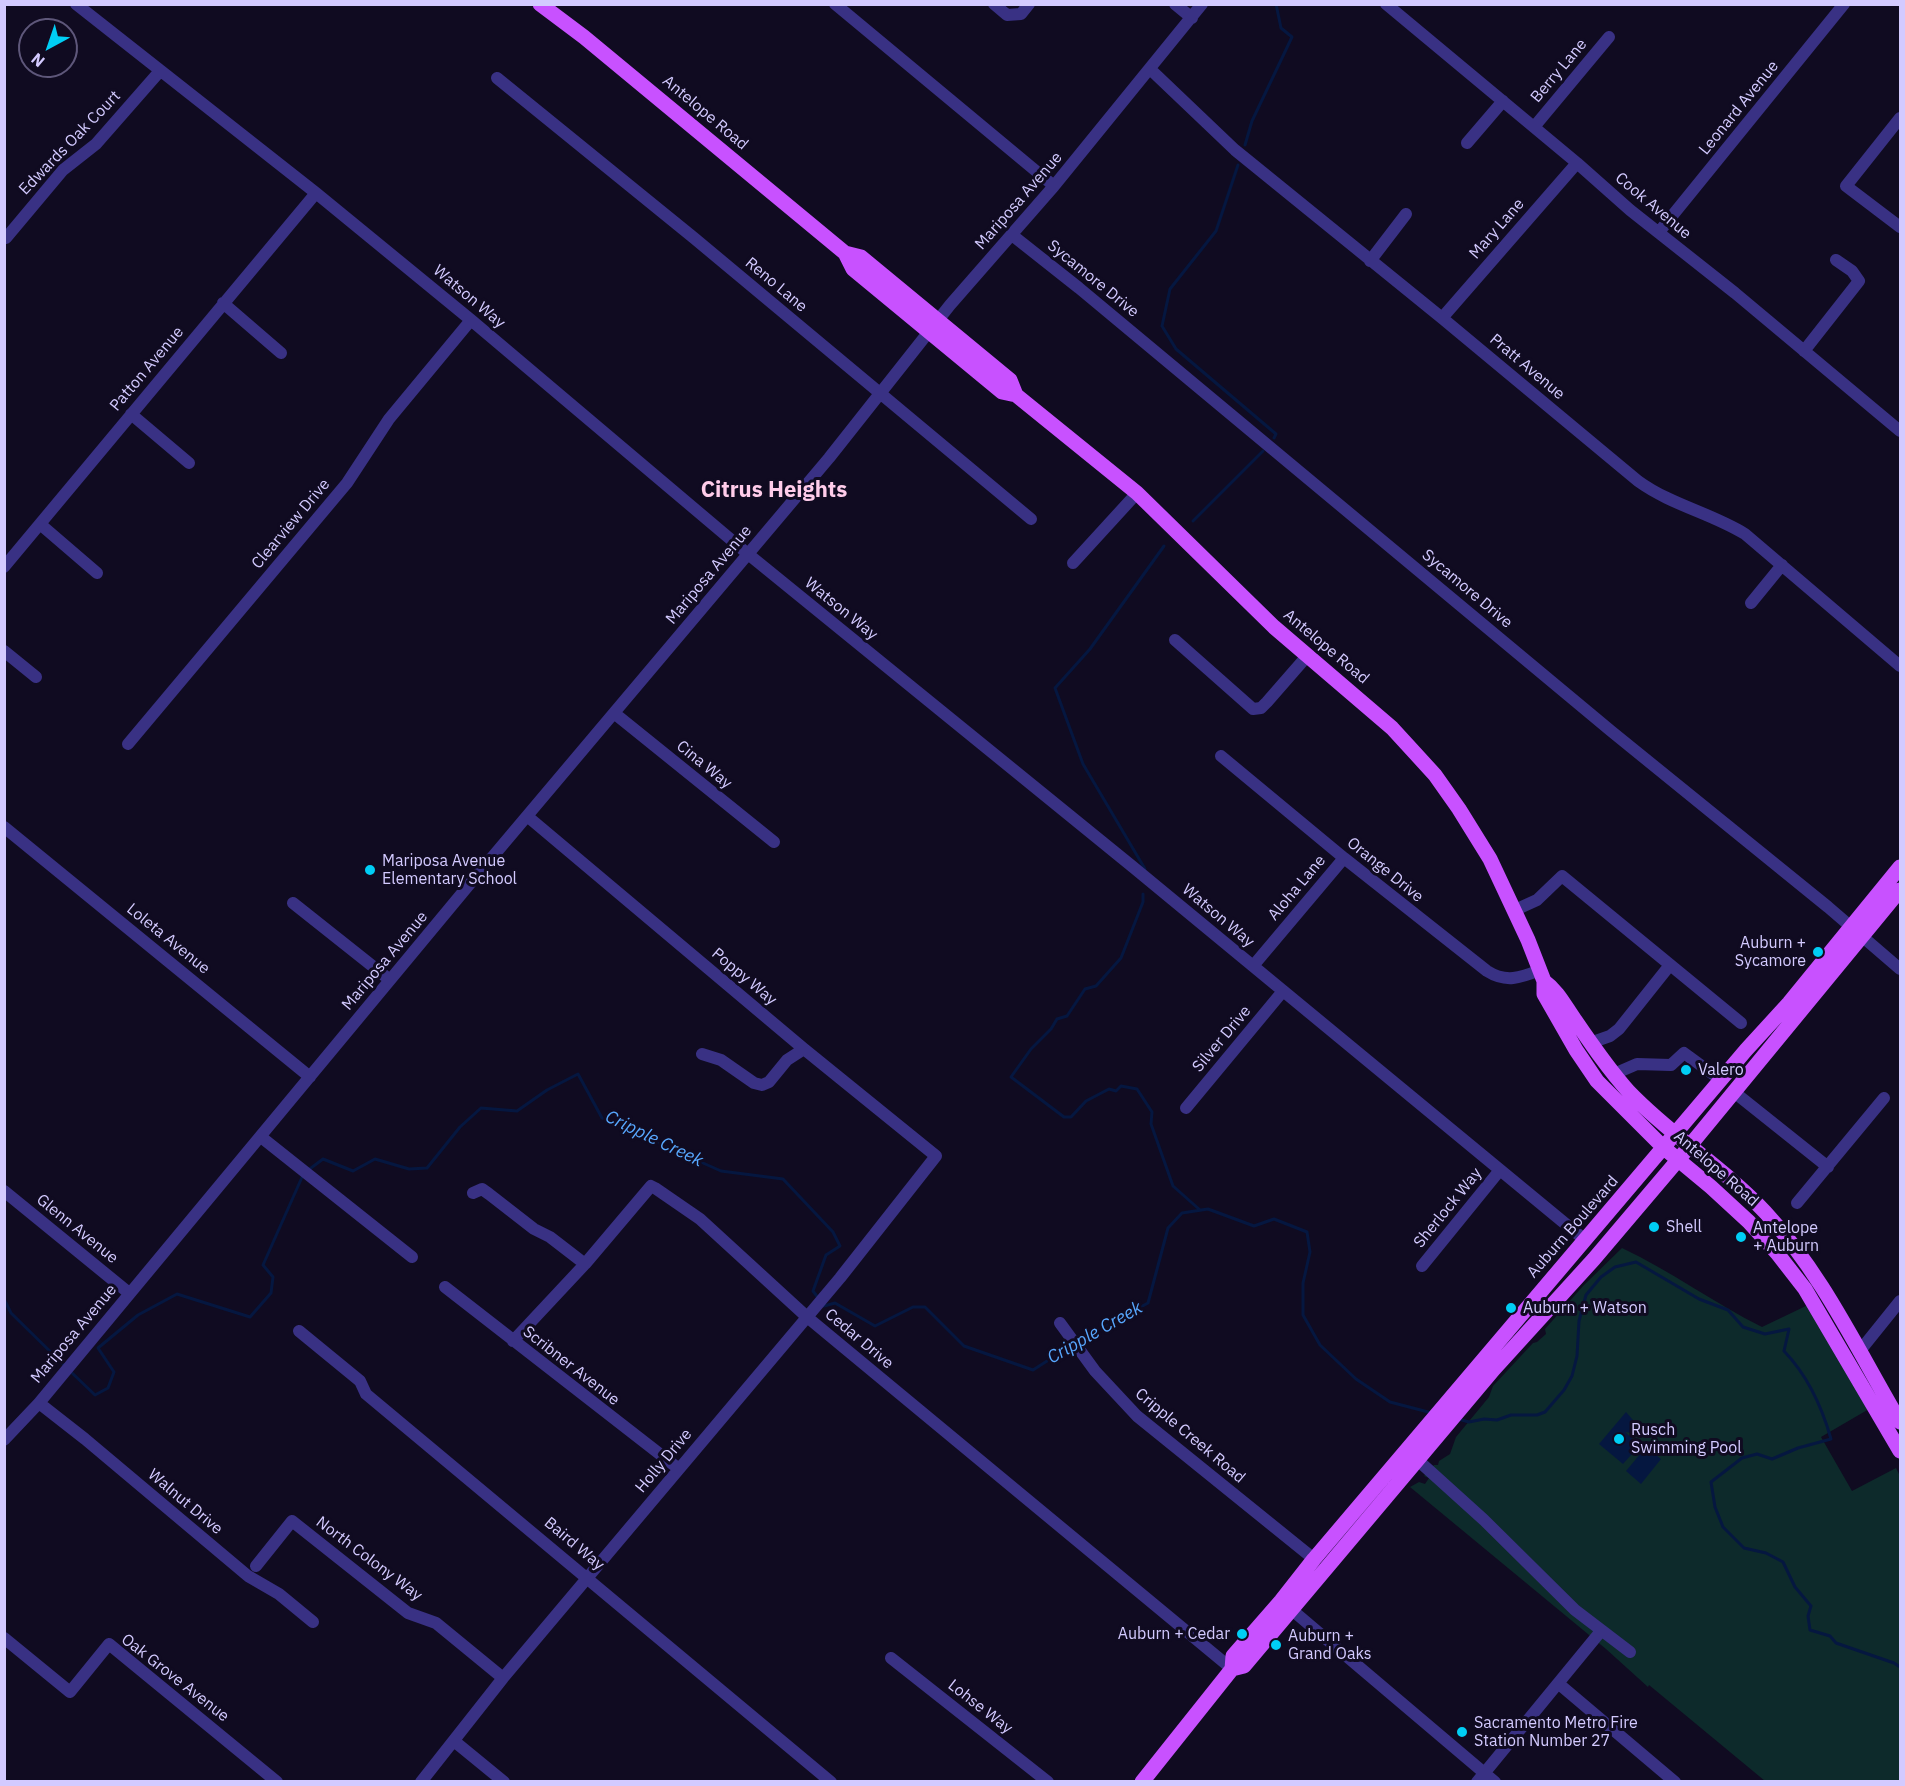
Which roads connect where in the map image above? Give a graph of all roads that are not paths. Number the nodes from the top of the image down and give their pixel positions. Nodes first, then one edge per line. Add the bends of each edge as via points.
1 (76, 4) edge
2 (540, 4) edge
3 (835, 4) edge
4 (994, 4) edge
5 (1029, 4) edge
6 (1175, 4) edge
7 (1202, 4) edge
8 (1386, 4) edge
9 (1844, 4) edge
10 (1192, 18) junction
11 (1609, 38) dead end
12 (1150, 69) junction
13 (160, 71) junction
14 (497, 78) dead end
15 (1503, 101) junction
16 (1900, 118) edge
17 (1533, 127) junction
18 (1467, 143) dead end
19 (1577, 163) junction
20 (1054, 186) junction
21 (316, 193) junction
22 (1406, 214) dead end
23 (1900, 227) edge
24 (1659, 232) junction
25 (1012, 235) junction
26 (6, 238) edge
27 (1836, 260) dead end
28 (1370, 261) junction
29 (223, 303) junction
30 (1442, 318) junction
31 (471, 320) junction
32 (933, 326) junction
33 (1804, 351) junction
34 (281, 353) dead end
35 (880, 393) junction
36 (131, 414) junction
37 (1900, 431) edge
38 (189, 463) dead end
39 (1137, 494) junction
40 (1031, 519) dead end
41 (40, 524) junction
42 (748, 554) junction
43 (1073, 563) dead end
44 (1782, 565) junction
45 (4, 567) edge
46 (97, 573) dead end
47 (1752, 603) dead end
48 (1175, 640) dead end
49 (4, 651) edge
50 (1308, 655) junction
51 (1900, 666) edge
52 (36, 677) dead end
53 (614, 713) junction
54 (128, 744) dead end
55 (1221, 756) dead end
56 (527, 816) junction
57 (4, 827) edge
58 (774, 843) dead end
59 (1344, 858) junction
60 (1900, 867) edge
61 (1900, 890) edge
62 (293, 903) dead end
63 (1515, 910) junction
64 (1857, 933) junction
65 (1670, 965) junction
66 (1253, 966) junction
67 (1900, 969) edge
68 (1542, 975) junction
69 (390, 980) junction
70 (1283, 991) junction
71 (1741, 1023) dead end
72 (1590, 1042) junction
73 (804, 1049) junction
74 (702, 1054) dead end
75 (1614, 1074) junction
76 (310, 1077) junction
77 (1720, 1080) junction
78 (1734, 1092) junction
79 (1884, 1098) dead end
80 (1186, 1108) dead end
81 (1676, 1134) junction
82 (261, 1137) junction
83 (1690, 1146) junction
84 (1664, 1148) junction
85 (1678, 1160) junction
86 (933, 1163) joint
87 (1828, 1167) junction
88 (1500, 1170) junction
89 (4, 1191) edge
90 (473, 1193) dead end
91 (1797, 1203) dead end
92 (1585, 1240) junction
93 (411, 1257) dead end
94 (585, 1264) junction
95 (1422, 1266) dead end
96 (445, 1287) dead end
97 (129, 1293) junction
98 (1900, 1300) edge
99 (807, 1317) junction
100 (1060, 1323) dead end
101 (299, 1331) dead end
102 (513, 1341) junction
103 (1859, 1352) junction
104 (39, 1403) junction
105 (1900, 1422) edge
106 (4, 1440) edge
107 (1900, 1451) edge
108 (1411, 1455) junction
109 (679, 1470) junction
110 (1314, 1559) junction
111 (256, 1566) dead end
112 (589, 1578) junction
113 (1292, 1610) junction
114 (313, 1622) dead end
115 (1601, 1631) junction
116 (4, 1638) edge
117 (1630, 1652) dead end
118 (891, 1658) dead end
119 (1232, 1669) junction
120 (503, 1678) junction
121 (1559, 1684) junction
122 (454, 1741) junction
123 (1480, 1777) edge
124 (277, 1782) edge
125 (421, 1782) edge
126 (504, 1782) edge
127 (831, 1782) edge
128 (1048, 1782) edge
129 (1142, 1782) edge
130 (1495, 1782) edge
131 (1675, 1782) edge

1 - 13 street, Watson Way
2 - 32 main road, Antelope Road via 845,253 861,257
3 - 20 street
4 - 5 street via 1007,15 1021,14
6 - 10 street
7 - 10 street, Mariposa Avenue
8 - 15 street, Cook Avenue
9 - 24 street, Leonard Avenue
10 - 12 street, Mariposa Avenue
11 - 17 street, Berry Lane
12 - 20 street, Mariposa Avenue
12 - 28 street, Pratt Avenue via 1235,150
13 - 21 street, Watson Way
13 - 26 street, Edwards Oak Court via 96,144 63,170
14 - 35 street, Reno Lane
15 - 17 street, Cook Avenue
15 - 18 street
16 - 23 street via 1846,186
17 - 19 street, Cook Avenue
19 - 24 street, Cook Avenue
19 - 30 street, Mary Lane
20 - 25 street, Mariposa Avenue
21 - 29 street, Patton Avenue
21 - 31 street, Watson Way
22 - 28 street
24 - 33 street, Cook Avenue
25 - 32 street, Mariposa Avenue
25 - 64 street, Sycamore Drive
27 - 33 street via 1860,281
28 - 30 street, Pratt Avenue
29 - 34 street
29 - 36 street, Patton Avenue
30 - 44 street, Pratt Avenue via 1638,481 1677,504 1728,524
31 - 42 street, Watson Way
31 - 54 street, Clearview Drive via 389,419 347,483
32 - 35 street, Mariposa Avenue
32 - 39 main road, Antelope Road via 1010,380 1016,395
33 - 37 street, Cook Avenue
35 - 40 street, Reno Lane
35 - 42 street, Mariposa Avenue
36 - 38 street
36 - 41 street, Patton Avenue
39 - 43 street
39 - 50 main road, Antelope Road
41 - 45 street, Patton Avenue
41 - 46 street
42 - 53 street, Mariposa Avenue
42 - 66 street, Watson Way
44 - 47 street
44 - 51 street, Pratt Avenue
48 - 50 street via 1253,709 1261,708
49 - 52 street
50 - 63 main road, Antelope Road via 1392,728 1435,776 1474,832
53 - 56 street, Mariposa Avenue
53 - 58 street, Cina Way
55 - 59 street, Orange Drive
56 - 69 street, Mariposa Avenue
56 - 73 street, Poppy Way
57 - 76 street, Loleta Avenue
59 - 66 street, Aloha Lane
59 - 68 street, Orange Drive via 1495,976 1513,979
60 - 64 main road, Auburn Boulevard
61 - 64 main road, Auburn Boulevard
62 - 69 street
63 - 65 street via 1537,900 1562,876
63 - 68 main road, Antelope Road
64 - 67 street, Sycamore Drive
64 - 77 main road, Auburn Boulevard
64 - 78 main road, Auburn Boulevard
65 - 71 street
65 - 72 street via 1619,1029
66 - 70 street, Watson Way
68 - 72 main road, Antelope Road
68 - 84 main road, Antelope Road via 1544,994 1558,1021 1597,1081
69 - 76 street, Mariposa Avenue
70 - 80 street, Silver Drive
70 - 88 street, Watson Way
72 - 75 main road, Antelope Road
73 - 74 street via 762,1085 722,1060
73 - 86 street, Poppy Way via 936,1156
75 - 77 street via 1637,1064 1671,1065 1684,1053
75 - 81 main road, Antelope Road
76 - 82 street, Mariposa Avenue
77 - 81 main road, Auburn Boulevard
78 - 83 main road, Auburn Boulevard
78 - 87 street
79 - 87 street
81 - 83 main road, Antelope Road
81 - 84 main road, Auburn Boulevard
82 - 93 street
82 - 97 street, Mariposa Avenue
83 - 85 main road, Auburn Boulevard
83 - 103 main road, Antelope Road via 1739,1185 1782,1232 1816,1277
84 - 85 main road, Antelope Road
84 - 92 main road, Auburn Boulevard
85 - 107 main road, Antelope Road via 1749,1222 1792,1271
85 - 108 main road, Auburn Boulevard via 1449,1422
86 - 99 street, Holly Drive
87 - 91 street
88 - 92 street, Watson Way
88 - 95 street, Sherlock Way
89 - 97 street, Glenn Avenue
90 - 94 street via 482,1189
92 - 108 main road, Auburn Boulevard via 1432,1419
94 - 99 street, Cedar Drive via 651,1186 700,1219
94 - 102 street
96 - 102 street, Scribner Avenue
97 - 104 street, Mariposa Avenue
98 - 103 street
99 - 109 street, Holly Drive
99 - 119 street, Cedar Drive
100 - 110 street, Cripple Creek Road via 1095,1371 1137,1416
101 - 112 street, Baird Way via 360,1381 366,1394
102 - 109 street, Scribner Avenue
103 - 105 main road, Antelope Road
104 - 106 street, Mariposa Avenue
104 - 114 street, Walnut Drive via 248,1576 279,1594
108 - 110 main road, Auburn Boulevard
108 - 113 main road, Auburn Boulevard
108 - 115 street
109 - 112 street, Holly Drive
110 - 119 main road, Auburn Boulevard via 1233,1656
111 - 120 street, North Colony Way via 292,1521 408,1613 436,1623
112 - 120 street, Holly Drive
112 - 127 street, Baird Way
113 - 119 main road, Auburn Boulevard via 1244,1666
113 - 123 street
115 - 117 street
115 - 121 street
116 - 124 street, Oak Grove Avenue via 70,1692 109,1644
118 - 128 street, Lohse Way
119 - 129 main road, Auburn Boulevard
120 - 122 street, Holly Drive
121 - 123 street
121 - 131 street
122 - 125 street, Holly Drive
122 - 126 street
123 - 130 street

